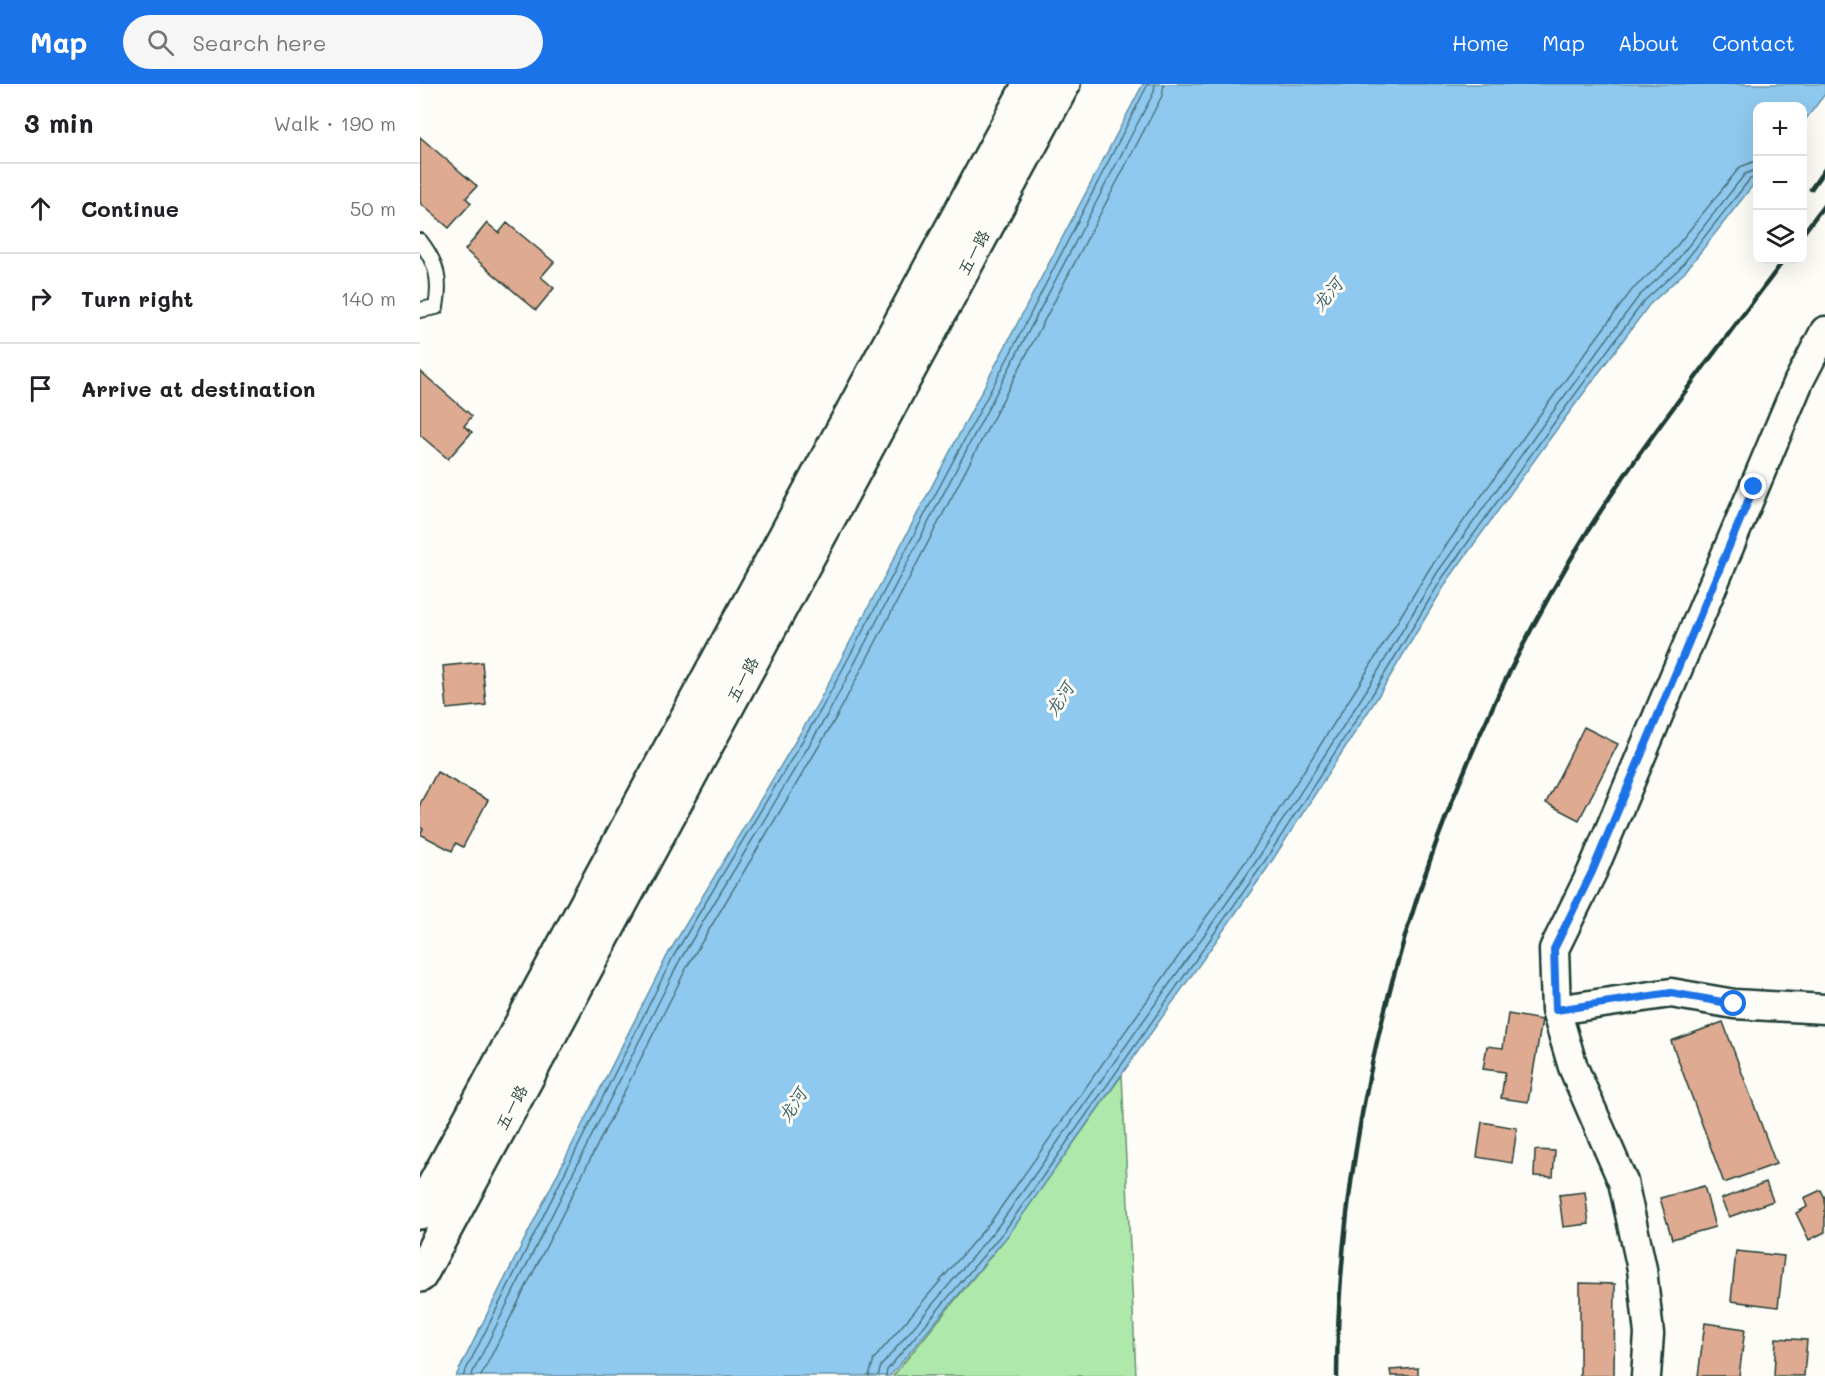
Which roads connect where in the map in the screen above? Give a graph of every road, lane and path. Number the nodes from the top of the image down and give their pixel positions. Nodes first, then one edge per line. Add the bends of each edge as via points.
1 (1030, 84) edge
2 (1063, 84) edge
3 (420, 241) edge
4 (420, 310) edge
5 (1825, 331) edge
6 (1825, 1009) edge
7 (1556, 1010) junction
8 (420, 1212) edge
9 (420, 1275) edge
10 (1646, 1376) edge

1 - 8 main road, 五一路
2 - 9 main road, 五一路
3 - 4 lane via 430,254 440,284 436,307
5 - 7 street via 1799,381 1592,872 1554,949
6 - 7 street via 1734,1004 1671,993
7 - 10 street via 1573,1066 1623,1182 1642,1269 1649,1334

